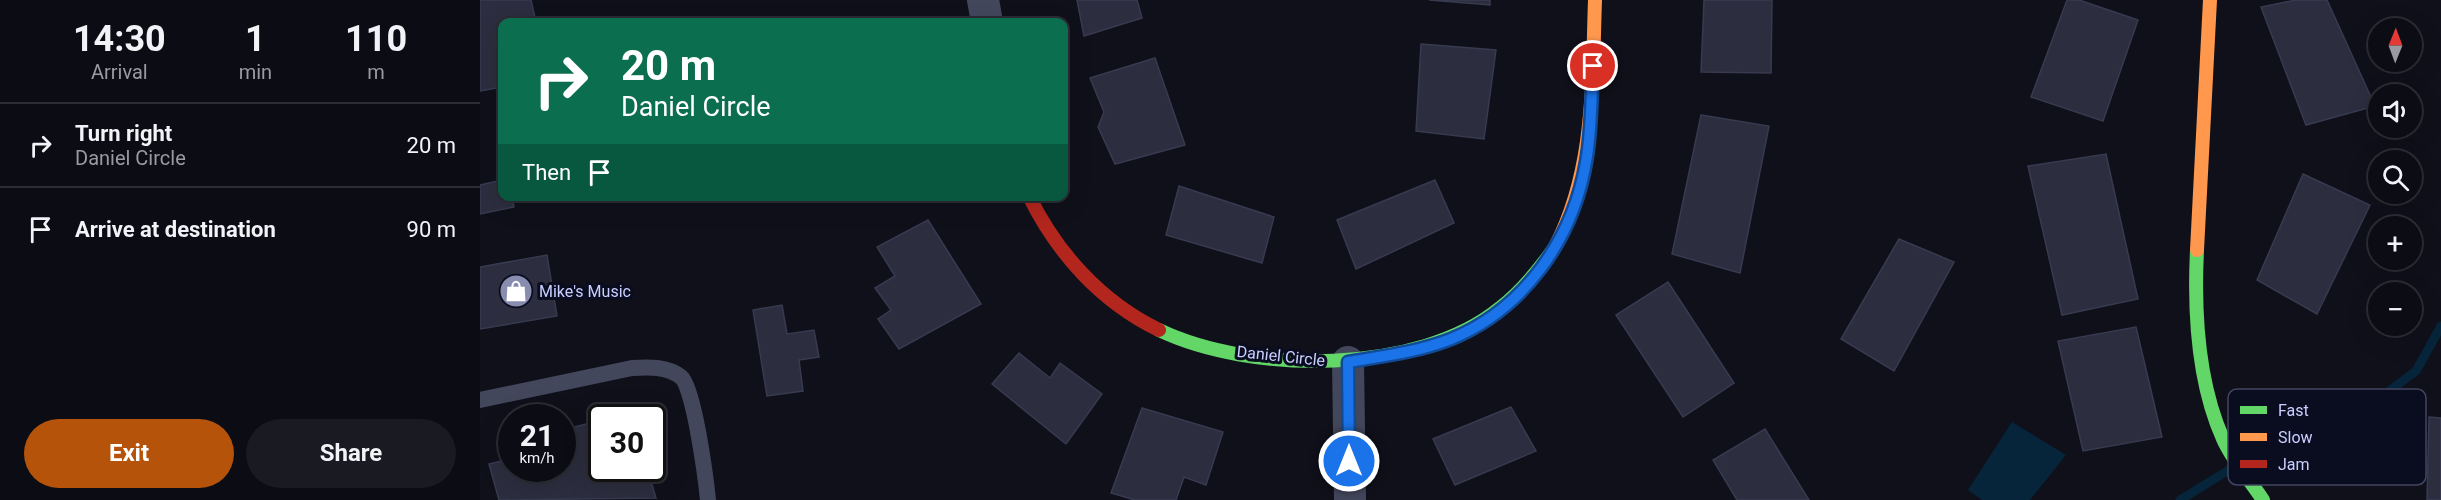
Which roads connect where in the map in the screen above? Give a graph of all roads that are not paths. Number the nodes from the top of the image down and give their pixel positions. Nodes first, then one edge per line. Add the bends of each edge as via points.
1 (983, 0) edge
2 (1595, 0) edge
3 (2210, 0) edge
4 (986, 18) edge
5 (1032, 201) edge
6 (1348, 362) junction
7 (480, 400) edge
8 (2228, 448) edge
9 (2252, 485) edge
10 (2261, 498) edge
11 (708, 500) edge
12 (1350, 500) edge

1 - 4 street
2 - 6 street, Daniel Circle via 1586,163 1568,224 1542,267 1498,313 1450,339 1412,351
3 - 8 street via 2195,284 2199,344 2209,399
5 - 6 street, Daniel Circle via 1054,243 1079,272 1128,312 1165,334 1276,359
6 - 12 street
7 - 11 lane via 632,368 671,371 684,378 691,396
9 - 10 street

